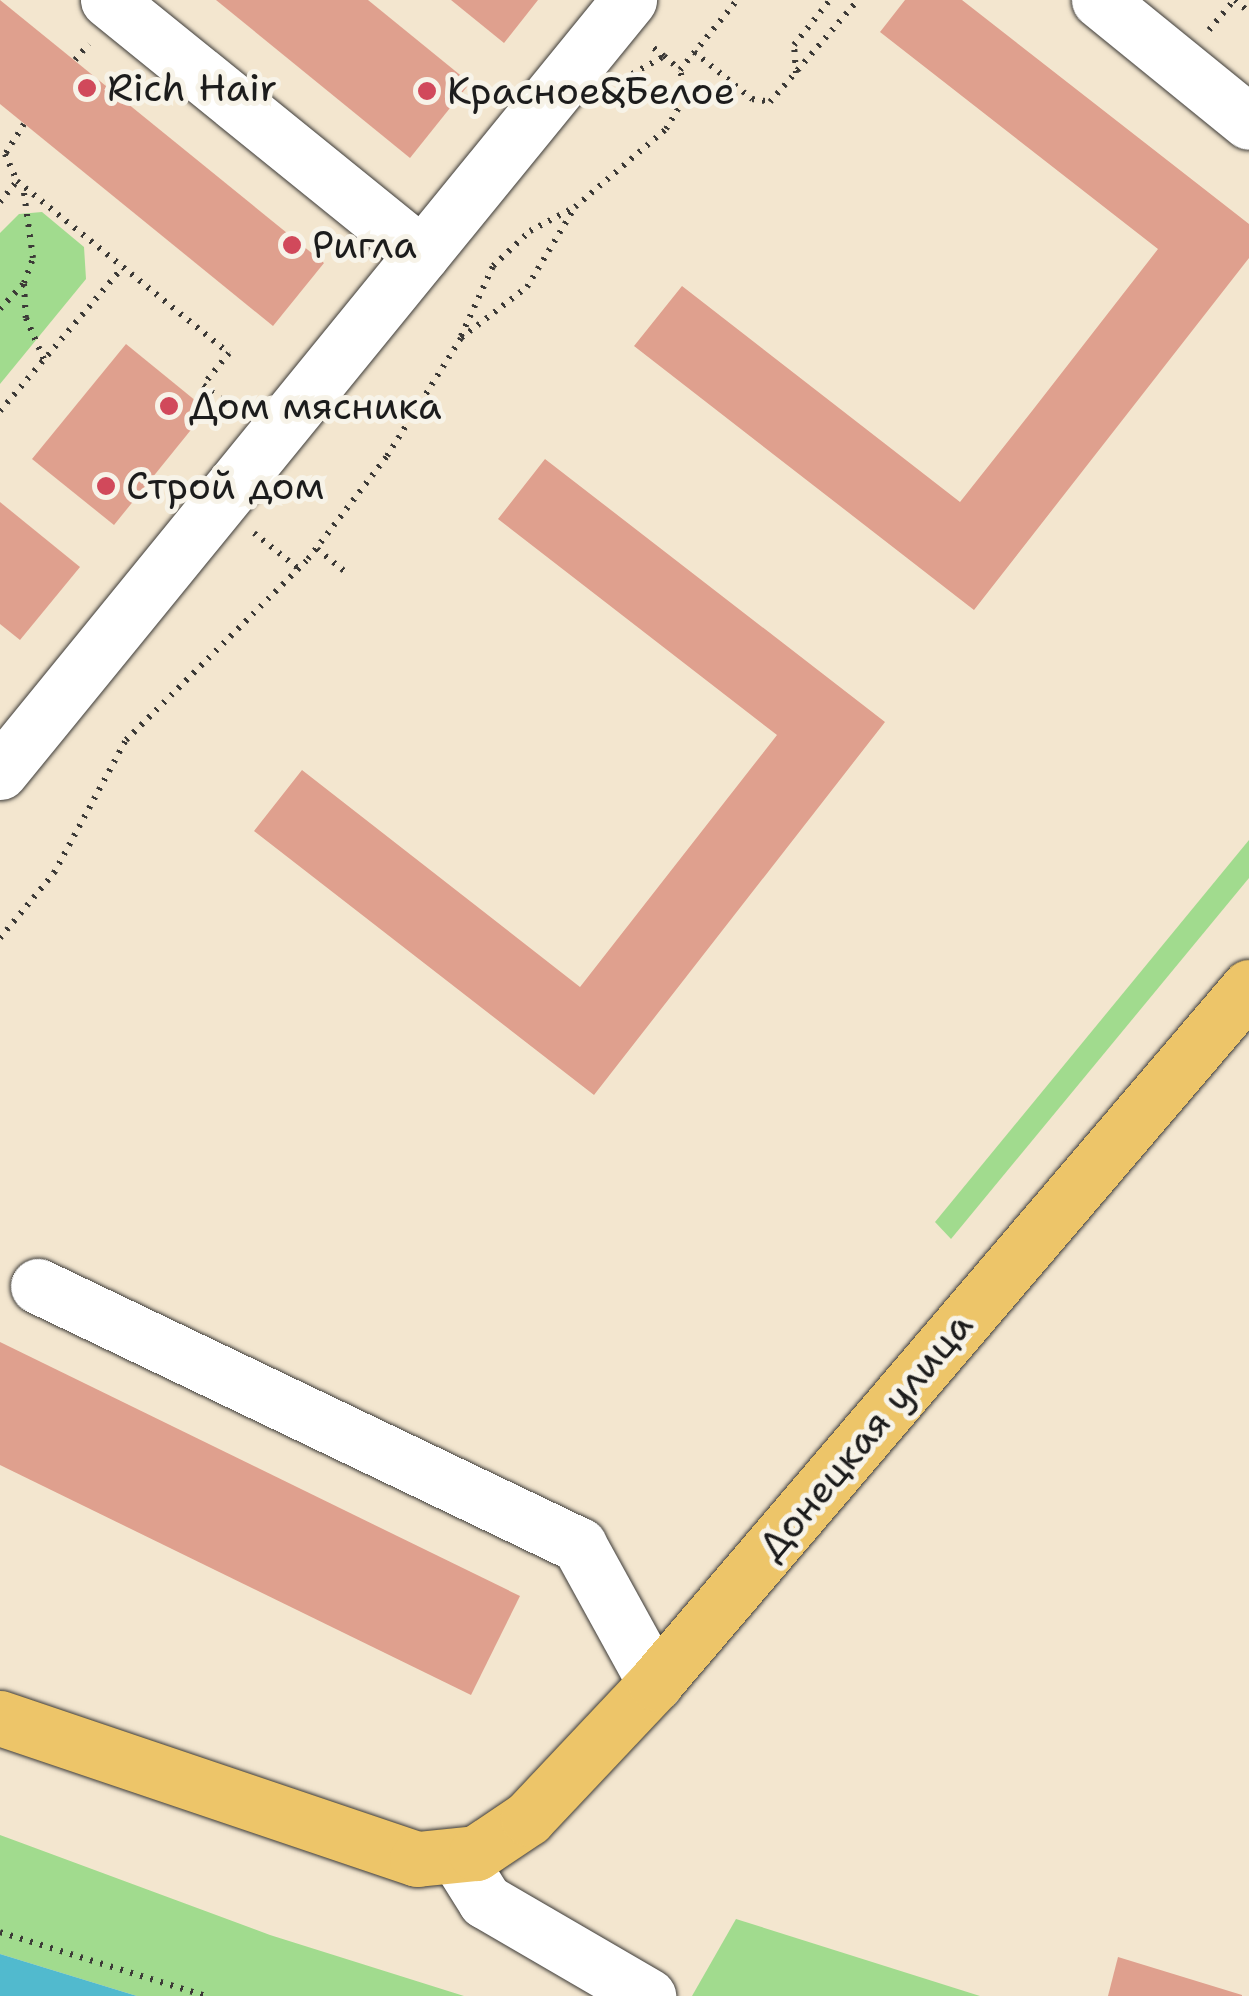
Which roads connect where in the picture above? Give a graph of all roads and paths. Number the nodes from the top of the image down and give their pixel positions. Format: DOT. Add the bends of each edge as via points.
graph roads {
  1 [pos="108,0"];
  2 [pos="629,0"];
  3 [pos="737,0"];
  4 [pos="830,0"];
  5 [pos="858,0"];
  6 [pos="1099,0"];
  7 [pos="1235,0"];
  8 [pos="1249,12"];
  9 [pos="694,52"];
  10 [pos="664,56"];
  11 [pos="680,70"];
  12 [pos="797,74"];
  13 [pos="1249,122"];
  14 [pos="24,124"];
  15 [pos="20,182"];
  16 [pos="0,202"];
  17 [pos="575,208"];
  18 [pos="422,254"];
  19 [pos="124,267"];
  20 [pos="24,283"];
  21 [pos="0,309"];
  22 [pos="461,338"];
  23 [pos="45,362"];
  24 [pos="203,384"];
  25 [pos="0,411"];
  26 [pos="218,504"];
  27 [pos="317,549"];
  28 [pos="300,569"];
  29 [pos="348,574"];
  30 [pos="18,712"];
  31 [pos="0,772"];
  32 [pos="0,938"];
  33 [pos="1249,986"];
  34 [pos="38,1286"];
  35 [pos="654,1684"];
  36 [pos="0,1718"];
  37 [pos="458,1858"];
  38 [pos="0,1932"];
  39 [pos="206,1996"];
  40 [pos="648,1996"];
  1 -- 18 [label="street"];
  2 -- 18 [label="street"];
  3 -- 9 [label="path"];
  4 -- 12 [label="path" via="794,45"];
  5 -- 12 [label="path"];
  6 -- 13 [label="street"];
  7 -- 8 [label="path"];
  9 -- 11 [label="path"];
  9 -- 12 [label="path" via="761,103 778,98"];
  10 -- 11 [label="path"];
  11 -- 17 [label="path" via="686,96 666,129"];
  14 -- 15 [label="path" via="6,154"];
  15 -- 16 [label="path"];
  15 -- 19 [label="path"];
  15 -- 20 [label="path" via="34,239"];
  17 -- 22 [label="path" via="527,287"];
  17 -- 22 [label="path" via="530,231 493,266"];
  18 -- 26 [label="street"];
  19 -- 23 [label="path"];
  19 -- 24 [label="path" via="229,352"];
  20 -- 21 [label="path"];
  20 -- 23 [label="path" via="26,318"];
  22 -- 27 [label="path" via="388,456"];
  23 -- 25 [label="path"];
  26 -- 28 [label="path"];
  26 -- 30 [label="street"];
  27 -- 28 [label="path"];
  27 -- 29 [label="path"];
  28 -- 32 [label="path" via="126,740 54,873"];
  30 -- 31 [label="street"];
  33 -- 35 [label="main road, Донецкая улица"];
  34 -- 35 [label="street" via="580,1546"];
  35 -- 37 [label="main road, Донецкая улица" via="528,1818"];
  36 -- 37 [label="main road" via="418,1859"];
  37 -- 40 [label="street" via="486,1901"];
  38 -- 39 [label="path"];
}
